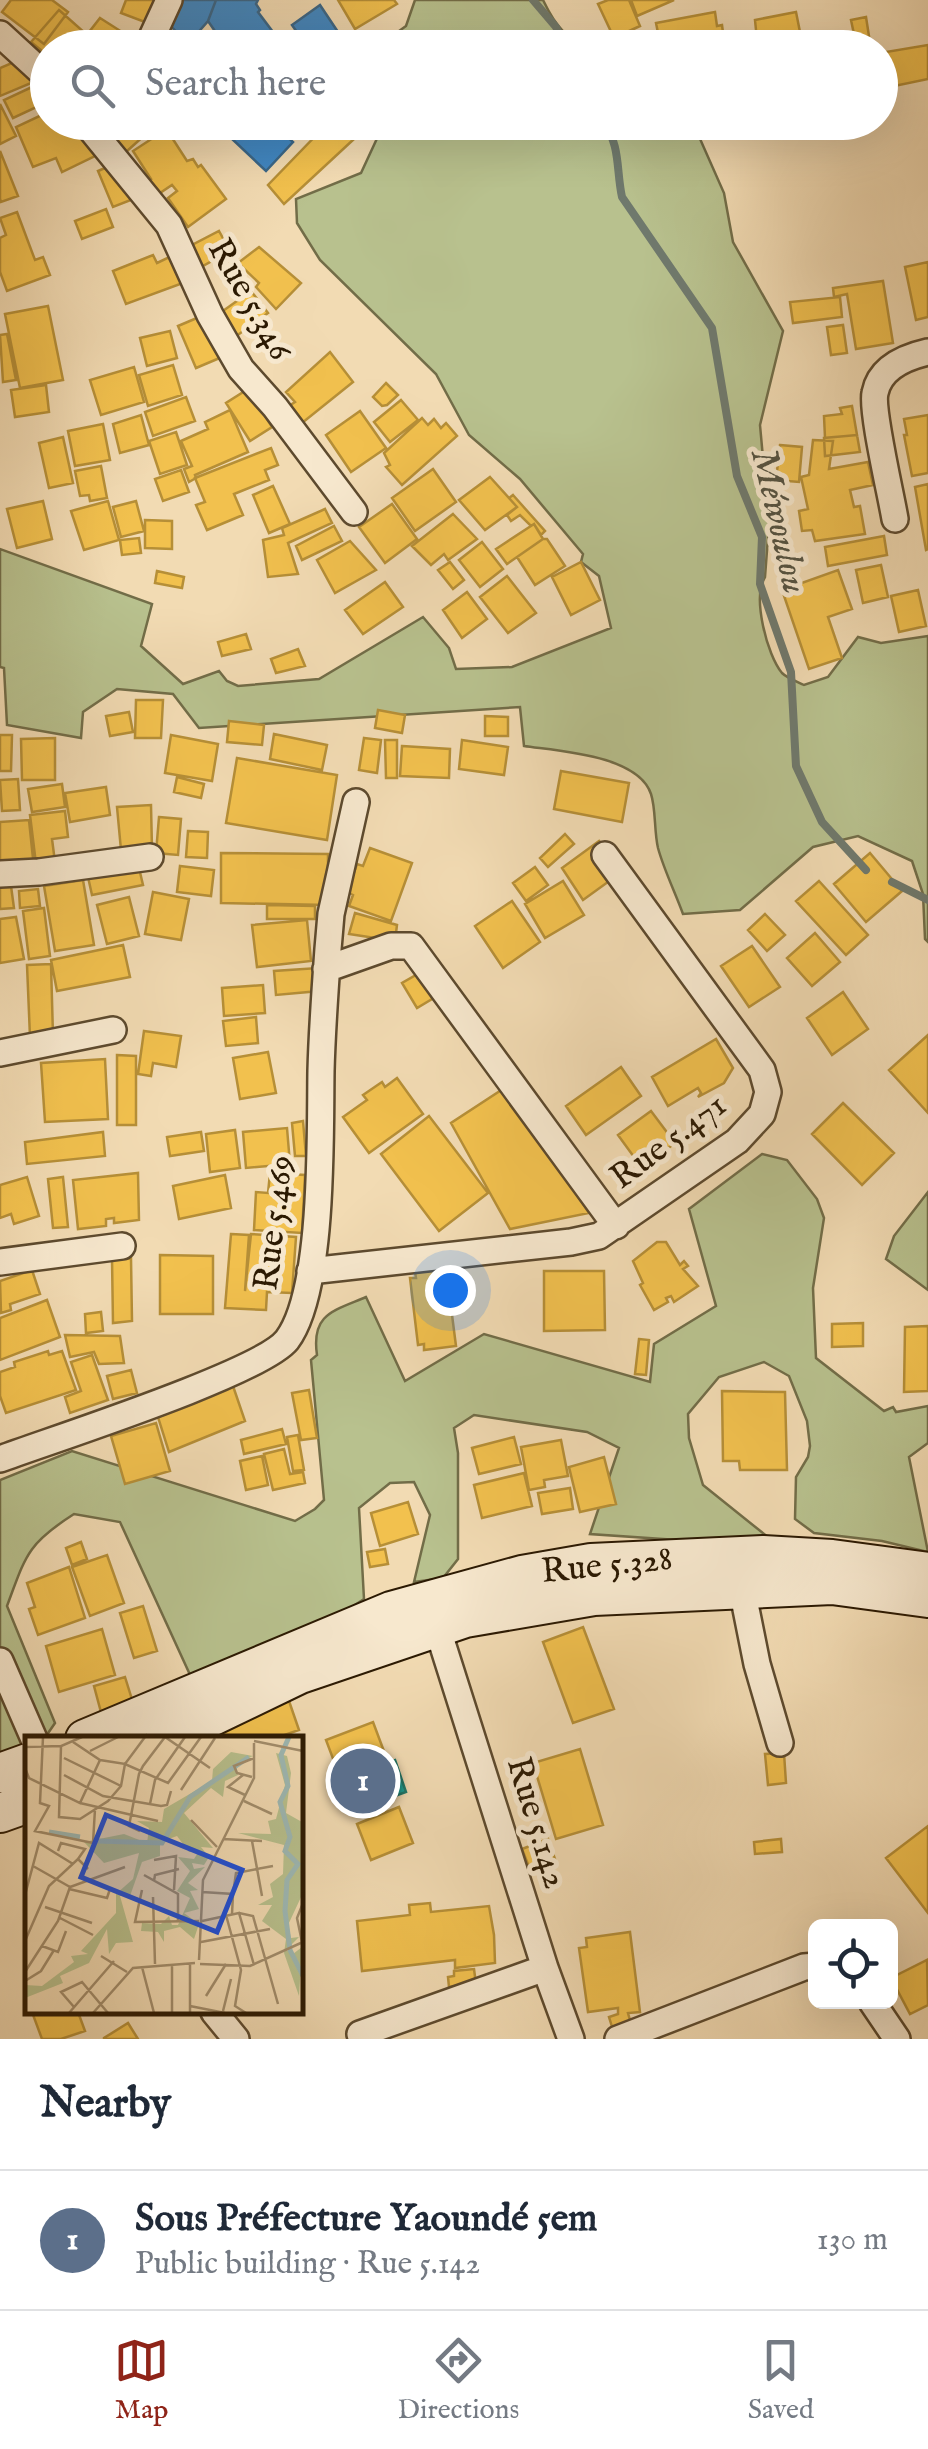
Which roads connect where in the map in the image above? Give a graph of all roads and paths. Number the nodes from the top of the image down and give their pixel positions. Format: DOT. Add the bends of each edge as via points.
graph roads {
  1 [pos="169,0"];
  2 [pos="155,30"];
  3 [pos="0,34"];
  4 [pos="30,62"];
  5 [pos="100,140"];
  6 [pos="928,352"];
  7 [pos="354,512"];
  8 [pos="896,519"];
  9 [pos="356,802"];
  10 [pos="605,854"];
  11 [pos="150,857"];
  12 [pos="0,874"];
  13 [pos="326,969"];
  14 [pos="113,1030"];
  15 [pos="0,1053"];
  16 [pos="616,1226"];
  17 [pos="122,1246"];
  18 [pos="0,1262"];
  19 [pos="310,1271"];
  20 [pos="0,1459"];
  21 [pos="928,1572"];
  22 [pos="742,1589"];
  23 [pos="928,1598"];
  24 [pos="437,1626"];
  25 [pos="0,1661"];
  26 [pos="299,1661"];
  27 [pos="33,1736"];
  28 [pos="94,1736"];
  29 [pos="171,1736"];
  30 [pos="780,1743"];
  31 [pos="25,1764"];
  32 [pos="0,1773"];
  33 [pos="25,1804"];
  34 [pos="0,1813"];
  35 [pos="808,1967"];
  36 [pos="544,1968"];
  37 [pos="877,2009"];
  38 [pos="216,2014"];
  39 [pos="659,2033"];
  40 [pos="360,2034"];
  41 [pos="236,2039"];
  42 [pos="572,2039"];
  43 [pos="618,2039"];
  44 [pos="897,2039"];
  1 -- 2 [label="street"];
  3 -- 4 [label="street"];
  5 -- 7 [label="street, Rue 5.346" via="168,226 241,369"];
  6 -- 8 [label="street" via="904,358 883,374 874,394"];
  9 -- 13 [label="street, Rue 5.469"];
  10 -- 16 [label="street, Rue 5.471" via="762,1070 768,1092 762,1114 737,1141"];
  11 -- 12 [label="street"];
  13 -- 16 [label="street" via="391,946 411,946"];
  13 -- 19 [label="street, Rue 5.469"];
  14 -- 15 [label="street"];
  16 -- 19 [label="street, Rue 5.471" via="571,1242"];
  17 -- 18 [label="street"];
  19 -- 20 [label="street, Rue 5.469" via="286,1342 261,1358"];
  21 -- 26 [label="main road, Rue 5.328" via="763,1555 591,1562 391,1611"];
  22 -- 23 [label="main road, Rue 5.328" via="832,1585"];
  22 -- 24 [label="main road, Rue 5.328" via="594,1596"];
  22 -- 30 [label="street"];
  24 -- 26 [label="main road, Rue 5.328"];
  24 -- 36 [label="street, Rue 5.142"];
  25 -- 27 [label="street"];
  26 -- 28 [label="main road"];
  26 -- 29 [label="main road"];
  31 -- 32 [label="main road"];
  33 -- 34 [label="main road"];
  35 -- 39 [label="street"];
  36 -- 40 [label="street"];
  36 -- 42 [label="street, Rue 5.142"];
  37 -- 44 [label="street"];
  38 -- 41 [label="street"];
  39 -- 43 [label="street"];
}
